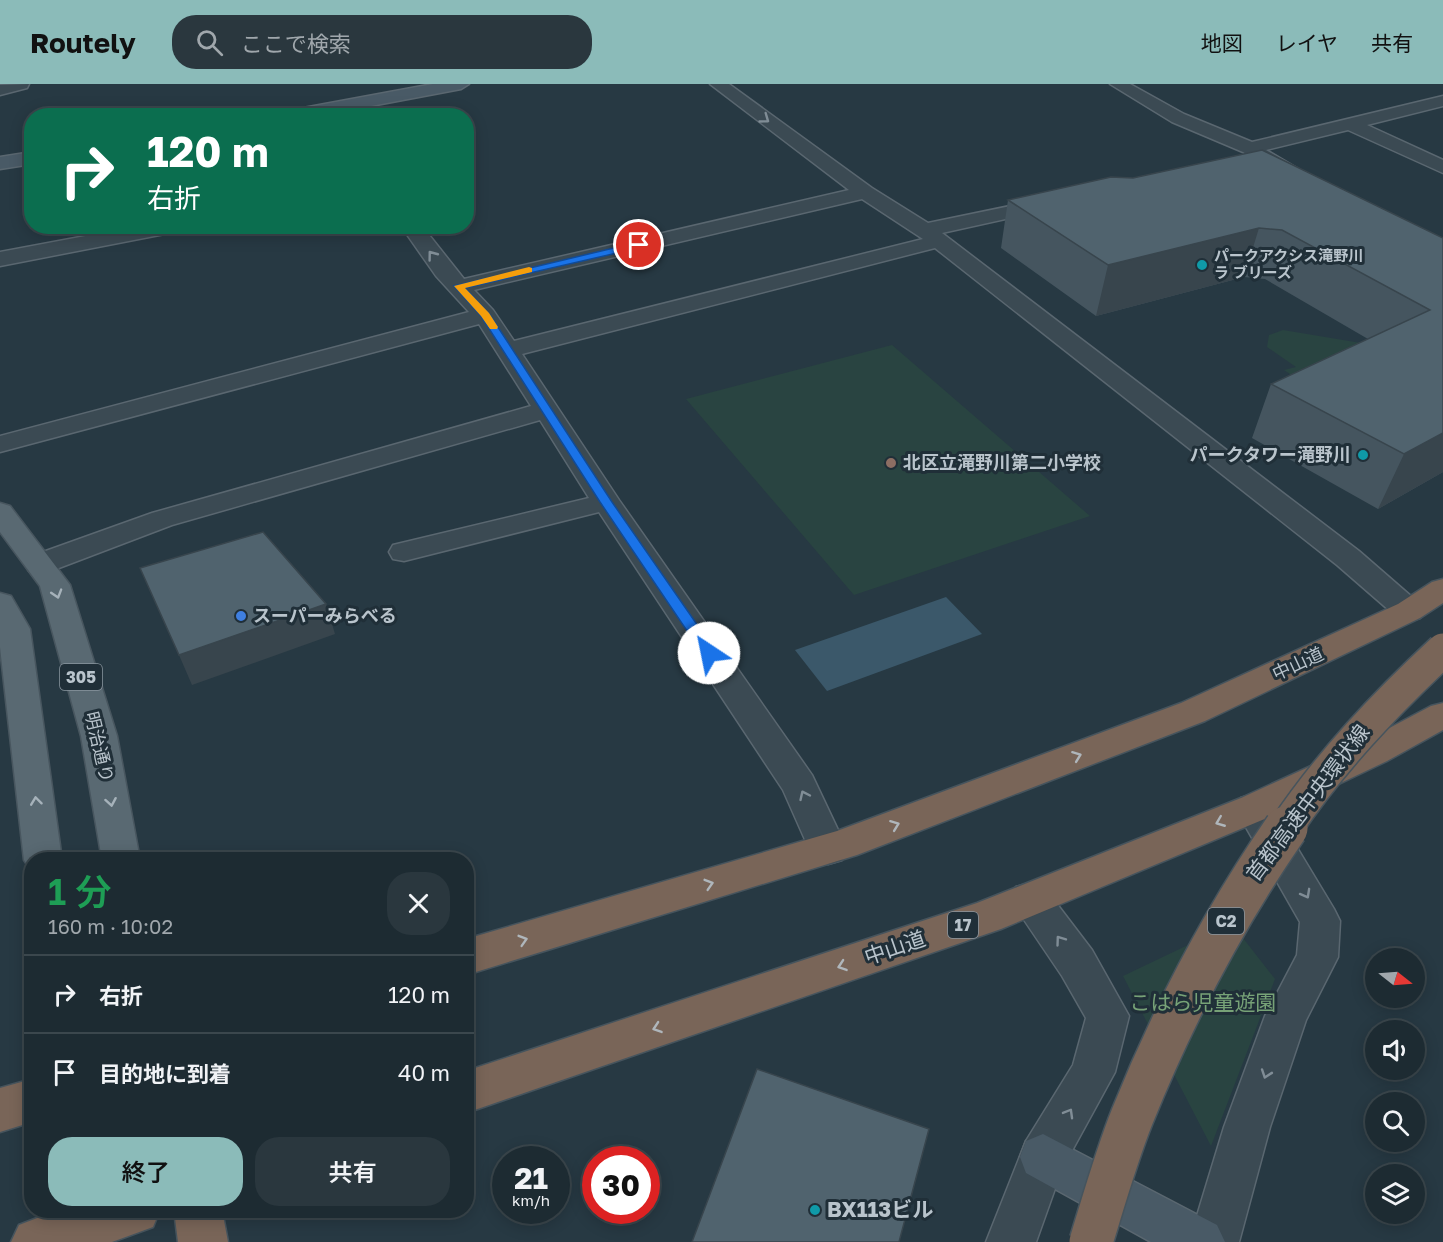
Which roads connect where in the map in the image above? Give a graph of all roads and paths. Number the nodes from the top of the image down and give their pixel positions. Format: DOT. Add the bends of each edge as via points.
graph roads {
  1 [pos="21,84"];
  2 [pos="461,84"];
  3 [pos="718,84"];
  4 [pos="1118,84"];
  5 [pos="0,90"];
  6 [pos="1443,101"];
  7 [pos="352,108"];
  8 [pos="1350,124"];
  9 [pos="1248,157"];
  10 [pos="24,159"];
  11 [pos="0,163"];
  12 [pos="1443,166"];
  13 [pos="1308,183"];
  14 [pos="865,192"];
  15 [pos="1074,200"];
  16 [pos="133,234"];
  17 [pos="417,234"];
  18 [pos="932,235"];
  19 [pos="0,259"];
  20 [pos="459,286"];
  21 [pos="485,315"];
  22 [pos="508,350"];
  23 [pos="547,410"];
  24 [pos="0,444"];
  25 [pos="606,502"];
  26 [pos="0,512"];
  27 [pos="404,552"];
  28 [pos="40,564"];
  29 [pos="1443,589"];
  30 [pos="0,603"];
  31 [pos="1409,611"];
  32 [pos="1443,650"];
  33 [pos="1443,668"];
  34 [pos="1443,715"];
  35 [pos="1254,808"];
  36 [pos="828,849"];
  37 [pos="42,852"];
  38 [pos="120,852"];
  39 [pos="1030,899"];
  40 [pos="474,955"];
  41 [pos="474,1089"];
  42 [pos="24,1102"];
  43 [pos="0,1110"];
  44 [pos="1043,1157"];
  45 [pos="112,1218"];
  46 [pos="199,1218"];
  47 [pos="89,1226"];
  48 [pos="36,1242"];
  49 [pos="203,1242"];
  50 [pos="1011,1242"];
  51 [pos="1091,1242"];
  52 [pos="1113,1242"];
  53 [pos="1200,1242"];
  54 [pos="1214,1242"];
  1 -- 5 [label="street"];
  2 -- 7 [label="street"];
  3 -- 14 [label="street, one-way"];
  4 -- 9 [label="street"];
  6 -- 8 [label="street"];
  8 -- 9 [label="street"];
  8 -- 12 [label="street"];
  9 -- 13 [label="street" via="1269,160"];
  10 -- 11 [label="street"];
  14 -- 18 [label="street"];
  14 -- 20 [label="street"];
  15 -- 18 [label="street"];
  16 -- 19 [label="street"];
  20 -- 17 [label="street, one-way"];
  18 -- 22 [label="street"];
  18 -- 31 [label="street" via="1348,558"];
  20 -- 21 [label="street"];
  21 -- 22 [label="street"];
  21 -- 24 [label="street"];
  22 -- 23 [label="street"];
  23 -- 25 [label="street"];
  23 -- 28 [label="street" via="162,519"];
  25 -- 27 [label="street"];
  36 -- 25 [label="street, one-way" via="799,785"];
  26 -- 28 [label="main road, 明治通り / 305"];
  28 -- 38 [label="main road, 明治通り / 305, one-way" via="55,585 99,736"];
  29 -- 31 [label="highway, 中山道"];
  37 -- 30 [label="main road, one-way" via="14,629"];
  36 -- 31 [label="highway, 中山道, one-way" via="1192,712"];
  32 -- 51 [label="highway, 首都高速中央環状線 / C2, bridge" via="1383,705 1329,769 1233,905 1171,1027 1132,1119"];
  33 -- 52 [label="highway, 首都高速中央環状線 / C2" via="1344,775 1251,911 1186,1036 1149,1128"];
  34 -- 35 [label="highway, 中山道 / 17"];
  35 -- 39 [label="highway, 中山道 / 17, one-way"];
  35 -- 54 [label="street, one-way" via="1320,921 1317,957 1286,1016 1247,1127"];
  40 -- 36 [label="highway, 中山道, one-way"];
  39 -- 41 [label="highway, 中山道 / 17, one-way" via="987,917"];
  44 -- 39 [label="street, one-way" via="1093,1072 1108,1016 1077,963"];
  42 -- 43 [label="highway"];
  44 -- 50 [label="street"];
  44 -- 53 [label="street"];
  45 -- 47 [label="highway"];
  46 -- 49 [label="highway"];
  47 -- 48 [label="highway"];
}
